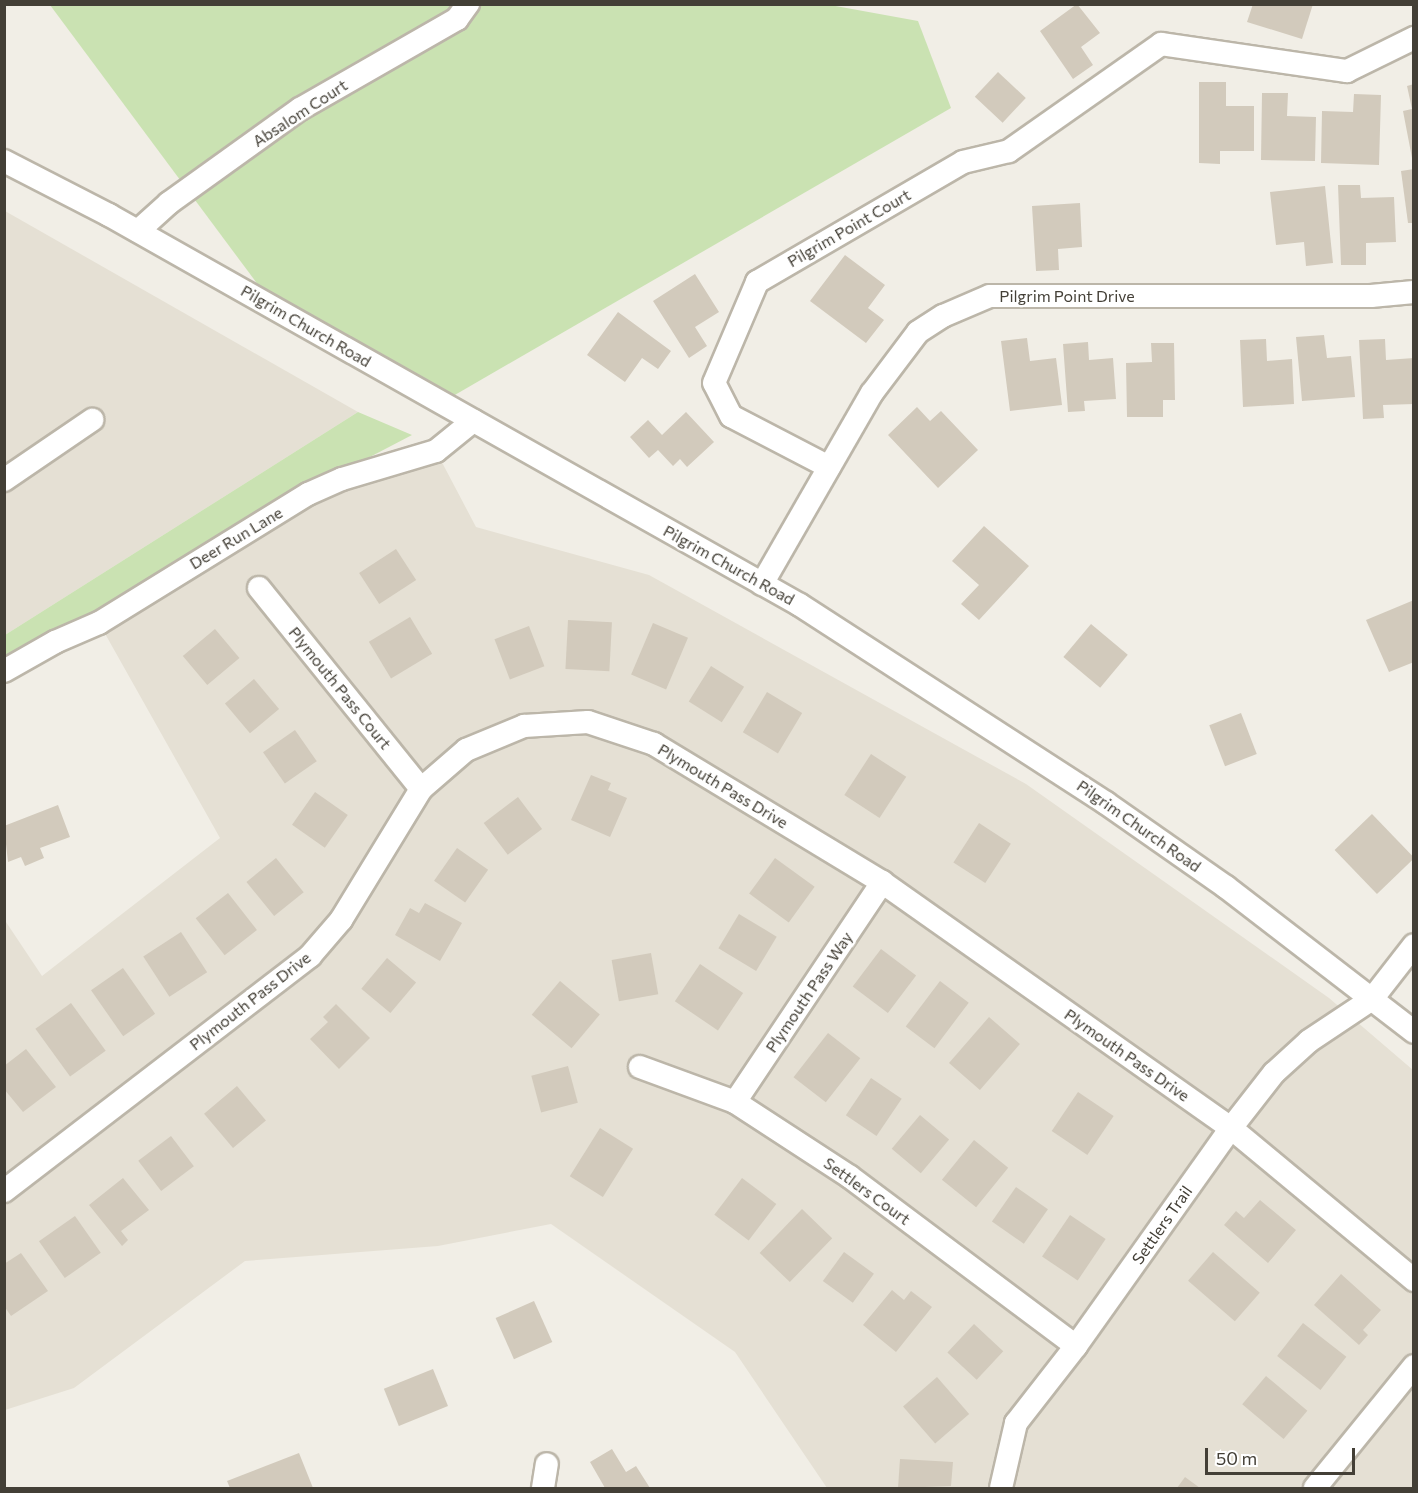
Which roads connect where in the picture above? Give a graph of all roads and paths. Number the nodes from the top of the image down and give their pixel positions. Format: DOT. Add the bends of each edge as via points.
graph roads {
  1 [pos="468,4"];
  2 [pos="1413,38"];
  3 [pos="4,160"];
  4 [pos="138,231"];
  5 [pos="1413,291"];
  6 [pos="92,420"];
  7 [pos="472,421"];
  8 [pos="829,467"];
  9 [pos="4,480"];
  10 [pos="762,584"];
  11 [pos="259,588"];
  12 [pos="4,671"];
  13 [pos="421,789"];
  14 [pos="882,882"];
  15 [pos="1413,945"];
  16 [pos="1372,999"];
  17 [pos="1413,1032"];
  18 [pos="640,1067"];
  19 [pos="735,1102"];
  20 [pos="1231,1128"];
  21 [pos="4,1191"];
  22 [pos="1413,1281"];
  23 [pos="1076,1346"];
  24 [pos="1413,1366"];
  25 [pos="547,1464"];
  26 [pos="543,1488"];
  27 [pos="1001,1488"];
  28 [pos="1315,1488"];
  1 -- 4 [label="street, Absalom Court" via="457,19 300,110 169,203"];
  2 -- 8 [label="street, Pilgrim Point Court" via="1347,71 1161,44 1010,151 963,162 757,282 714,383 731,416"];
  3 -- 4 [label="street, Pilgrim Church Road"];
  4 -- 7 [label="street, Pilgrim Church Road"];
  5 -- 8 [label="street, Pilgrim Point Drive" via="1371,296 990,296 943,316 918,332 872,393"];
  6 -- 9 [label="street"];
  7 -- 10 [label="street, Pilgrim Church Road"];
  7 -- 12 [label="street, Deer Run Lane" via="436,452 342,479 309,494 99,623 54,642"];
  8 -- 10 [label="street, Pilgrim Point Drive"];
  10 -- 16 [label="street, Pilgrim Church Road" via="1034,753 1226,887"];
  11 -- 13 [label="street, Plymouth Pass Court"];
  13 -- 14 [label="street, Plymouth Pass Drive" via="466,750 524,726 588,722 654,744"];
  13 -- 21 [label="street, Plymouth Pass Drive" via="341,920 310,956"];
  14 -- 19 [label="street, Plymouth Pass Way"];
  14 -- 20 [label="street, Plymouth Pass Drive"];
  15 -- 16 [label="street, Settlers Trail"];
  16 -- 17 [label="street, Pilgrim Church Road"];
  16 -- 20 [label="street, Settlers Trail" via="1309,1041 1274,1073"];
  18 -- 19 [label="street, Settlers Court"];
  19 -- 23 [label="street, Settlers Court" via="850,1177"];
  20 -- 22 [label="street, Plymouth Pass Drive"];
  20 -- 23 [label="street, Settlers Trail"];
  23 -- 27 [label="street, Settlers Trail" via="1016,1423"];
  24 -- 28 [label="street"];
  25 -- 26 [label="street"];
}
